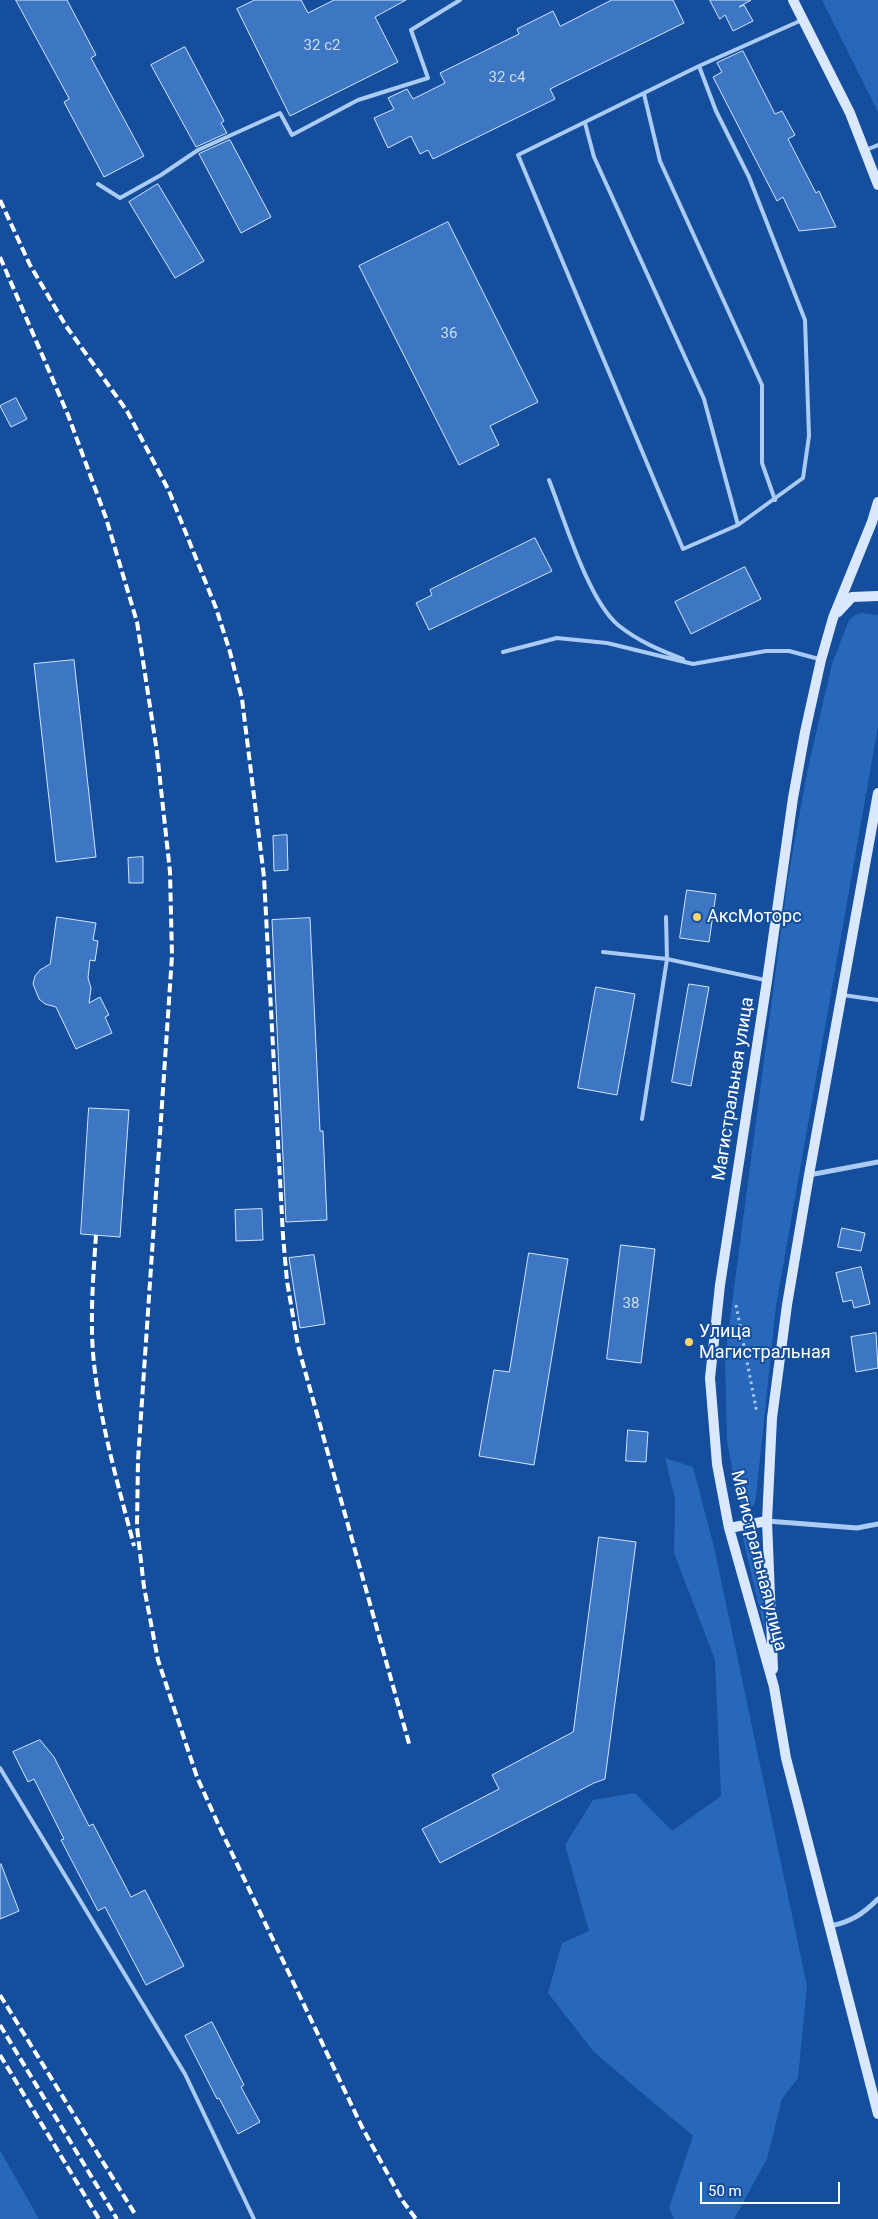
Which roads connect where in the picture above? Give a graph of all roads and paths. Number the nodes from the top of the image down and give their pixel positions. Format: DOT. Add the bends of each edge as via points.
graph roads {
  1 [pos="460,0"];
  2 [pos="794,0"];
  3 [pos="804,19"];
  4 [pos="699,66"];
  5 [pos="644,94"];
  6 [pos="585,123"];
  7 [pos="878,145"];
  8 [pos="866,150"];
  9 [pos="98,184"];
  10 [pos="878,185"];
  11 [pos="549,480"];
  12 [pos="775,500"];
  13 [pos="878,502"];
  14 [pos="738,525"];
  15 [pos="878,596"];
  16 [pos="833,618"];
  17 [pos="503,652"];
  18 [pos="821,660"];
  19 [pos="693,664"];
  20 [pos="878,793"];
  21 [pos="666,917"];
  22 [pos="603,952"];
  23 [pos="668,959"];
  24 [pos="768,981"];
  25 [pos="843,995"];
  26 [pos="878,1000"];
  27 [pos="642,1119"];
  28 [pos="878,1162"];
  29 [pos="809,1175"];
  30 [pos="736,1305"];
  31 [pos="758,1418"];
  32 [pos="767,1521"];
  33 [pos="878,1524"];
  34 [pos="729,1528"];
  35 [pos="774,1687"];
  36 [pos="0,1768"];
  37 [pos="878,1899"];
  38 [pos="830,1926"];
  39 [pos="878,2114"];
  40 [pos="254,2219"];
  1 -- 9 [label="lane" via="411,30 428,78 358,100 292,135 280,113 198,150 120,198"];
  2 -- 3 [label="main road"];
  3 -- 4 [label="lane"];
  3 -- 8 [label="main road"];
  4 -- 5 [label="lane"];
  4 -- 12 [label="lane" via="716,111 749,177 805,320 809,436 803,478"];
  5 -- 6 [label="lane"];
  5 -- 12 [label="lane" via="660,161 762,384 762,463"];
  6 -- 14 [label="lane" via="594,157 704,400"];
  6 -- 14 [label="lane" via="518,155 683,549"];
  7 -- 8 [label="lane"];
  8 -- 10 [label="main road"];
  11 -- 19 [label="lane" via="593,593 616,624 642,642"];
  12 -- 14 [label="lane"];
  13 -- 16 [label="main road, Магистральная улица"];
  15 -- 16 [label="main road" via="852,597"];
  16 -- 18 [label="main road, Магистральная улица"];
  17 -- 19 [label="lane" via="557,638 607,643"];
  18 -- 19 [label="lane" via="790,651 766,651"];
  18 -- 24 [label="main road, Магистральная улица" via="793,798"];
  20 -- 25 [label="main road, Магистральная улица"];
  21 -- 23 [label="lane"];
  22 -- 23 [label="lane"];
  23 -- 24 [label="lane"];
  23 -- 27 [label="lane"];
  24 -- 34 [label="main road, Магистральная улица" via="719,1294 711,1369 712,1422"];
  25 -- 26 [label="lane"];
  25 -- 29 [label="main road, Магистральная улица"];
  28 -- 29 [label="street"];
  29 -- 32 [label="main road, Магистральная улица" via="772,1418"];
  30 -- 31 [label="path"];
  32 -- 33 [label="street" via="857,1528"];
  32 -- 34 [label="main road"];
  32 -- 35 [label="main road, Магистральная улица"];
  34 -- 35 [label="main road, Магистральная улица"];
  35 -- 38 [label="main road, Магистральная улица" via="786,1758"];
  36 -- 40 [label="lane" via="185,2074"];
  37 -- 38 [label="street" via="863,1914 847,1923"];
  38 -- 39 [label="main road, Магистральная улица"];
}
